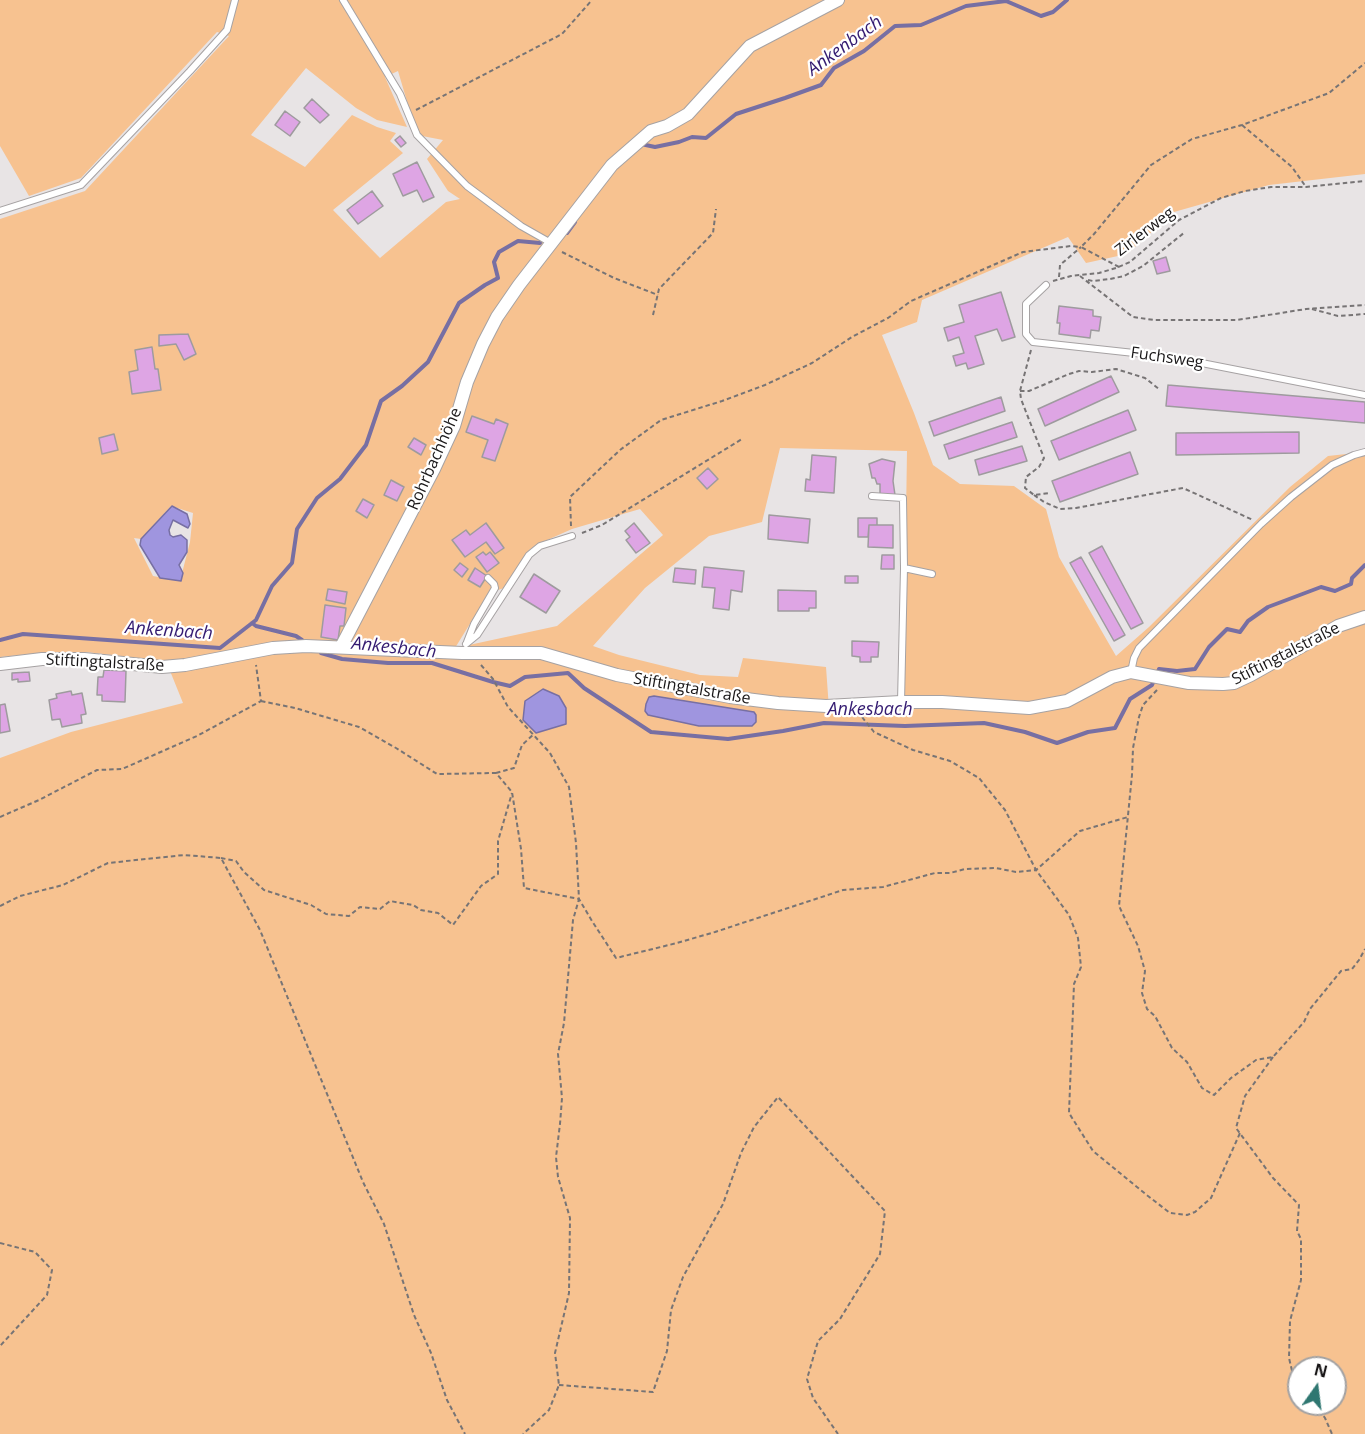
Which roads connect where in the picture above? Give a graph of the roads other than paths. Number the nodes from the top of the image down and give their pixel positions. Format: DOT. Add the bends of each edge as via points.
graph roads {
  1 [pos="235,0"];
  2 [pos="343,0"];
  3 [pos="838,0"];
  4 [pos="0,211"];
  5 [pos="550,245"];
  6 [pos="1046,285"];
  7 [pos="1365,394"];
  8 [pos="1365,452"];
  9 [pos="872,496"];
  10 [pos="572,536"];
  11 [pos="904,568"];
  12 [pos="932,574"];
  13 [pos="488,578"];
  14 [pos="1365,617"];
  15 [pos="341,647"];
  16 [pos="464,648"];
  17 [pos="0,664"];
  18 [pos="1131,672"];
  19 [pos="901,702"];
  1 -- 4 [label="lane" via="227,30 81,185"];
  2 -- 5 [label="lane" via="400,94 417,135 467,186"];
  3 -- 5 [label="street, Rohrbachhöhe" via="750,46 687,114 651,131 612,165"];
  5 -- 15 [label="street, Rohrbachhöhe" via="497,317 434,469"];
  6 -- 7 [label="lane, Fuchsweg" via="1026,304 1026,334 1033,342 1171,357"];
  8 -- 18 [label="lane" via="1332,465 1260,524 1139,648"];
  9 -- 11 [label="lane" via="903,498"];
  10 -- 16 [label="lane" via="540,546 529,555"];
  11 -- 12 [label="lane"];
  11 -- 19 [label="lane"];
  13 -- 16 [label="lane" via="495,588"];
  14 -- 18 [label="street, Stiftingtalstraße" via="1338,626 1234,683 1189,683"];
  15 -- 16 [label="street, Stiftingtalstraße"];
  15 -- 17 [label="street, Stiftingtalstraße" via="284,648 162,667 84,659"];
  16 -- 19 [label="street, Stiftingtalstraße" via="541,653 617,675 778,703 826,706"];
  18 -- 19 [label="street, Stiftingtalstraße" via="1112,677 1067,701 1029,708"];
}
